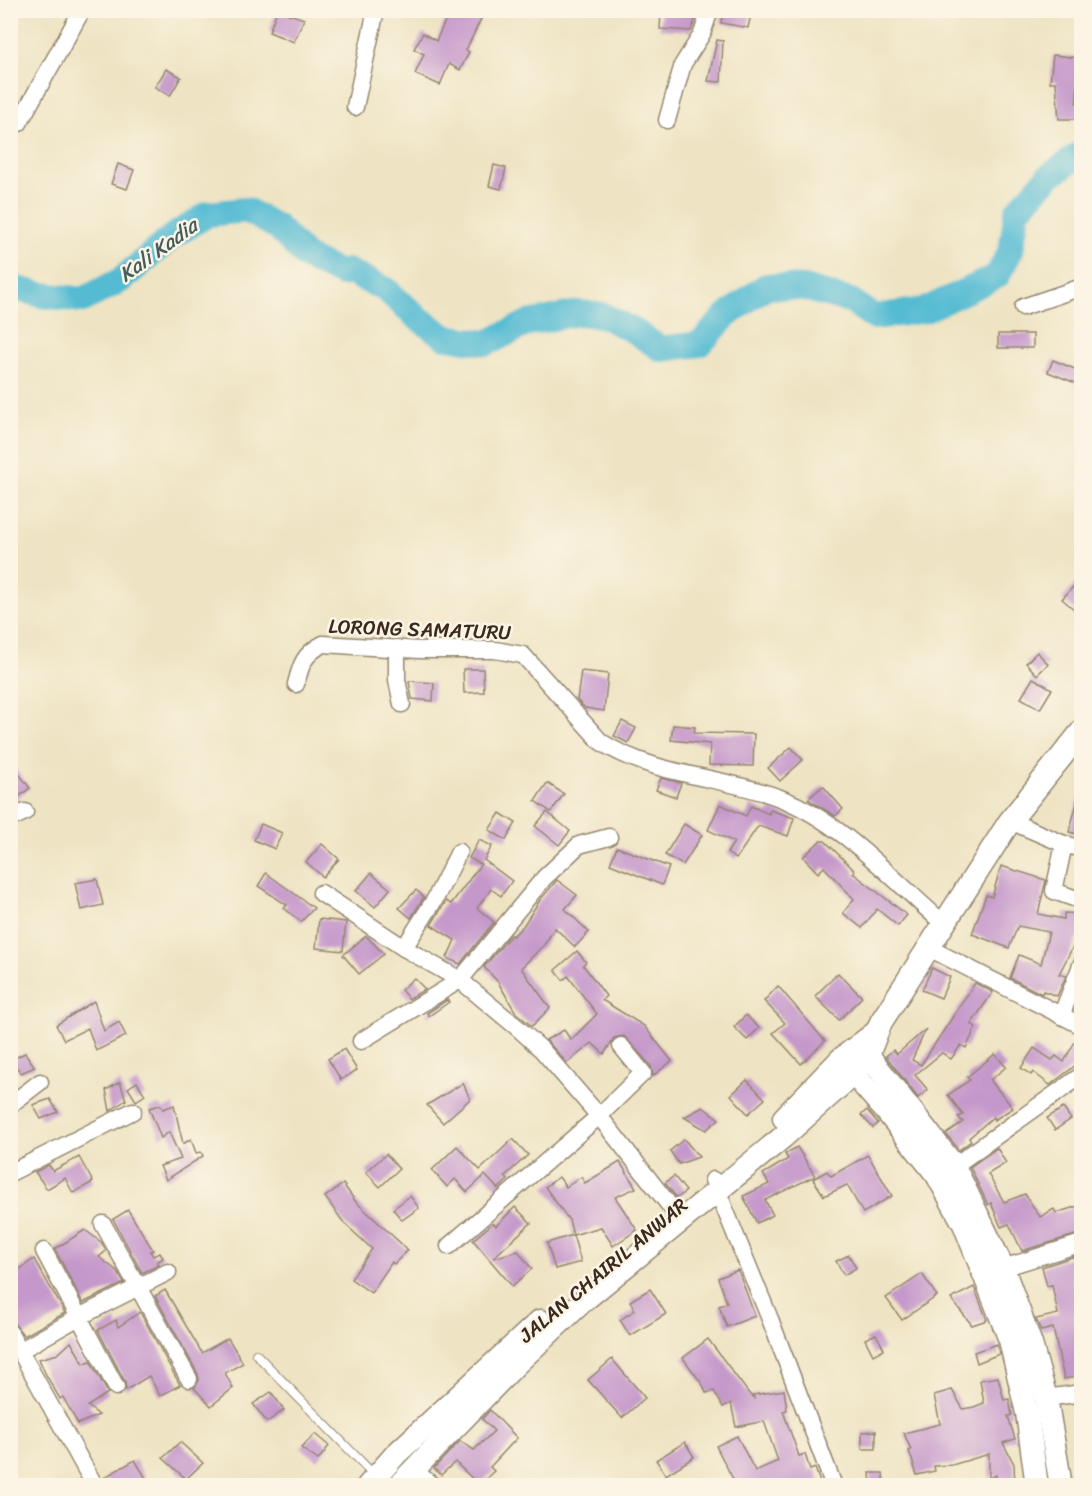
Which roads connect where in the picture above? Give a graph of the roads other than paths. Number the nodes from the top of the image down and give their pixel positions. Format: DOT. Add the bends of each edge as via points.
graph roads {
  1 [pos="82,10"];
  2 [pos="376,10"];
  3 [pos="711,10"];
  4 [pos="355,107"];
  5 [pos="667,120"];
  6 [pos="19,123"];
  7 [pos="1082,287"];
  8 [pos="1023,307"];
  9 [pos="397,648"];
  10 [pos="296,684"];
  11 [pos="402,704"];
  12 [pos="1082,731"];
  13 [pos="1010,821"];
  14 [pos="609,837"];
  15 [pos="1064,843"];
  16 [pos="1082,849"];
  17 [pos="459,852"];
  18 [pos="321,892"];
  19 [pos="1082,901"];
  20 [pos="943,923"];
  21 [pos="404,948"];
  22 [pos="929,948"];
  23 [pos="1082,963"];
  24 [pos="460,980"];
  25 [pos="1061,1016"];
  26 [pos="1082,1026"];
  27 [pos="361,1041"];
  28 [pos="621,1046"];
  29 [pos="859,1053"];
  30 [pos="1082,1075"];
  31 [pos="40,1082"];
  32 [pos="10,1105"];
  33 [pos="133,1111"];
  34 [pos="599,1116"];
  35 [pos="954,1166"];
  36 [pos="10,1173"];
  37 [pos="715,1185"];
  38 [pos="674,1211"];
  39 [pos="103,1224"];
  40 [pos="1082,1243"];
  41 [pos="449,1246"];
  42 [pos="44,1251"];
  43 [pos="1003,1268"];
  44 [pos="168,1272"];
  45 [pos="137,1286"];
  46 [pos="79,1317"];
  47 [pos="10,1333"];
  48 [pos="21,1350"];
  49 [pos="256,1354"];
  50 [pos="189,1379"];
  51 [pos="116,1387"];
  52 [pos="1082,1392"];
  53 [pos="1046,1398"];
  54 [pos="406,1477"];
  55 [pos="372,1481"];
  56 [pos="95,1485"];
  57 [pos="433,1485"];
  58 [pos="834,1485"];
  59 [pos="1037,1485"];
  60 [pos="1061,1485"];
  1 -- 6 [label="street"];
  2 -- 4 [label="street"];
  3 -- 5 [label="street" via="702,34 683,64"];
  7 -- 8 [label="street"];
  9 -- 10 [label="street, LORONG SAMATURU" via="323,644 302,660"];
  9 -- 11 [label="street"];
  9 -- 20 [label="street, LORONG SAMATURU" via="495,650 524,655 607,746 638,760 777,797 805,809 880,866"];
  12 -- 13 [label="main road, JALAN CHAIRIL ANWAR"];
  13 -- 15 [label="street"];
  13 -- 20 [label="main road, JALAN CHAIRIL ANWAR"];
  14 -- 24 [label="street" via="579,845 544,878"];
  15 -- 16 [label="street"];
  15 -- 19 [label="street" via="1054,891"];
  17 -- 21 [label="street"];
  18 -- 21 [label="street"];
  20 -- 22 [label="main road, JALAN CHAIRIL ANWAR"];
  21 -- 24 [label="street"];
  22 -- 25 [label="street"];
  22 -- 29 [label="main road, JALAN CHAIRIL ANWAR"];
  23 -- 25 [label="street"];
  24 -- 27 [label="street"];
  24 -- 34 [label="street" via="542,1050"];
  25 -- 26 [label="street"];
  28 -- 34 [label="street" via="643,1073"];
  29 -- 35 [label="main road"];
  29 -- 37 [label="main road, JALAN CHAIRIL ANWAR" via="783,1137"];
  29 -- 59 [label="main road" via="887,1112 937,1175 964,1224 1010,1340 1027,1413"];
  30 -- 35 [label="street"];
  31 -- 32 [label="street"];
  33 -- 36 [label="street"];
  34 -- 38 [label="street"];
  34 -- 41 [label="street"];
  35 -- 43 [label="main road"];
  37 -- 38 [label="main road, JALAN CHAIRIL ANWAR"];
  37 -- 54 [label="main road, JALAN CHAIRIL ANWAR" via="583,1300"];
  37 -- 58 [label="street"];
  38 -- 55 [label="main road, JALAN CHAIRIL ANWAR" via="571,1293 396,1454"];
  39 -- 45 [label="street"];
  40 -- 43 [label="street"];
  42 -- 46 [label="street"];
  43 -- 53 [label="main road"];
  44 -- 45 [label="street"];
  45 -- 46 [label="street"];
  45 -- 50 [label="street"];
  46 -- 48 [label="street"];
  46 -- 51 [label="street"];
  47 -- 48 [label="street"];
  48 -- 56 [label="street"];
  49 -- 55 [label="lane"];
  52 -- 53 [label="street"];
  53 -- 60 [label="main road"];
  54 -- 57 [label="street"];
}
